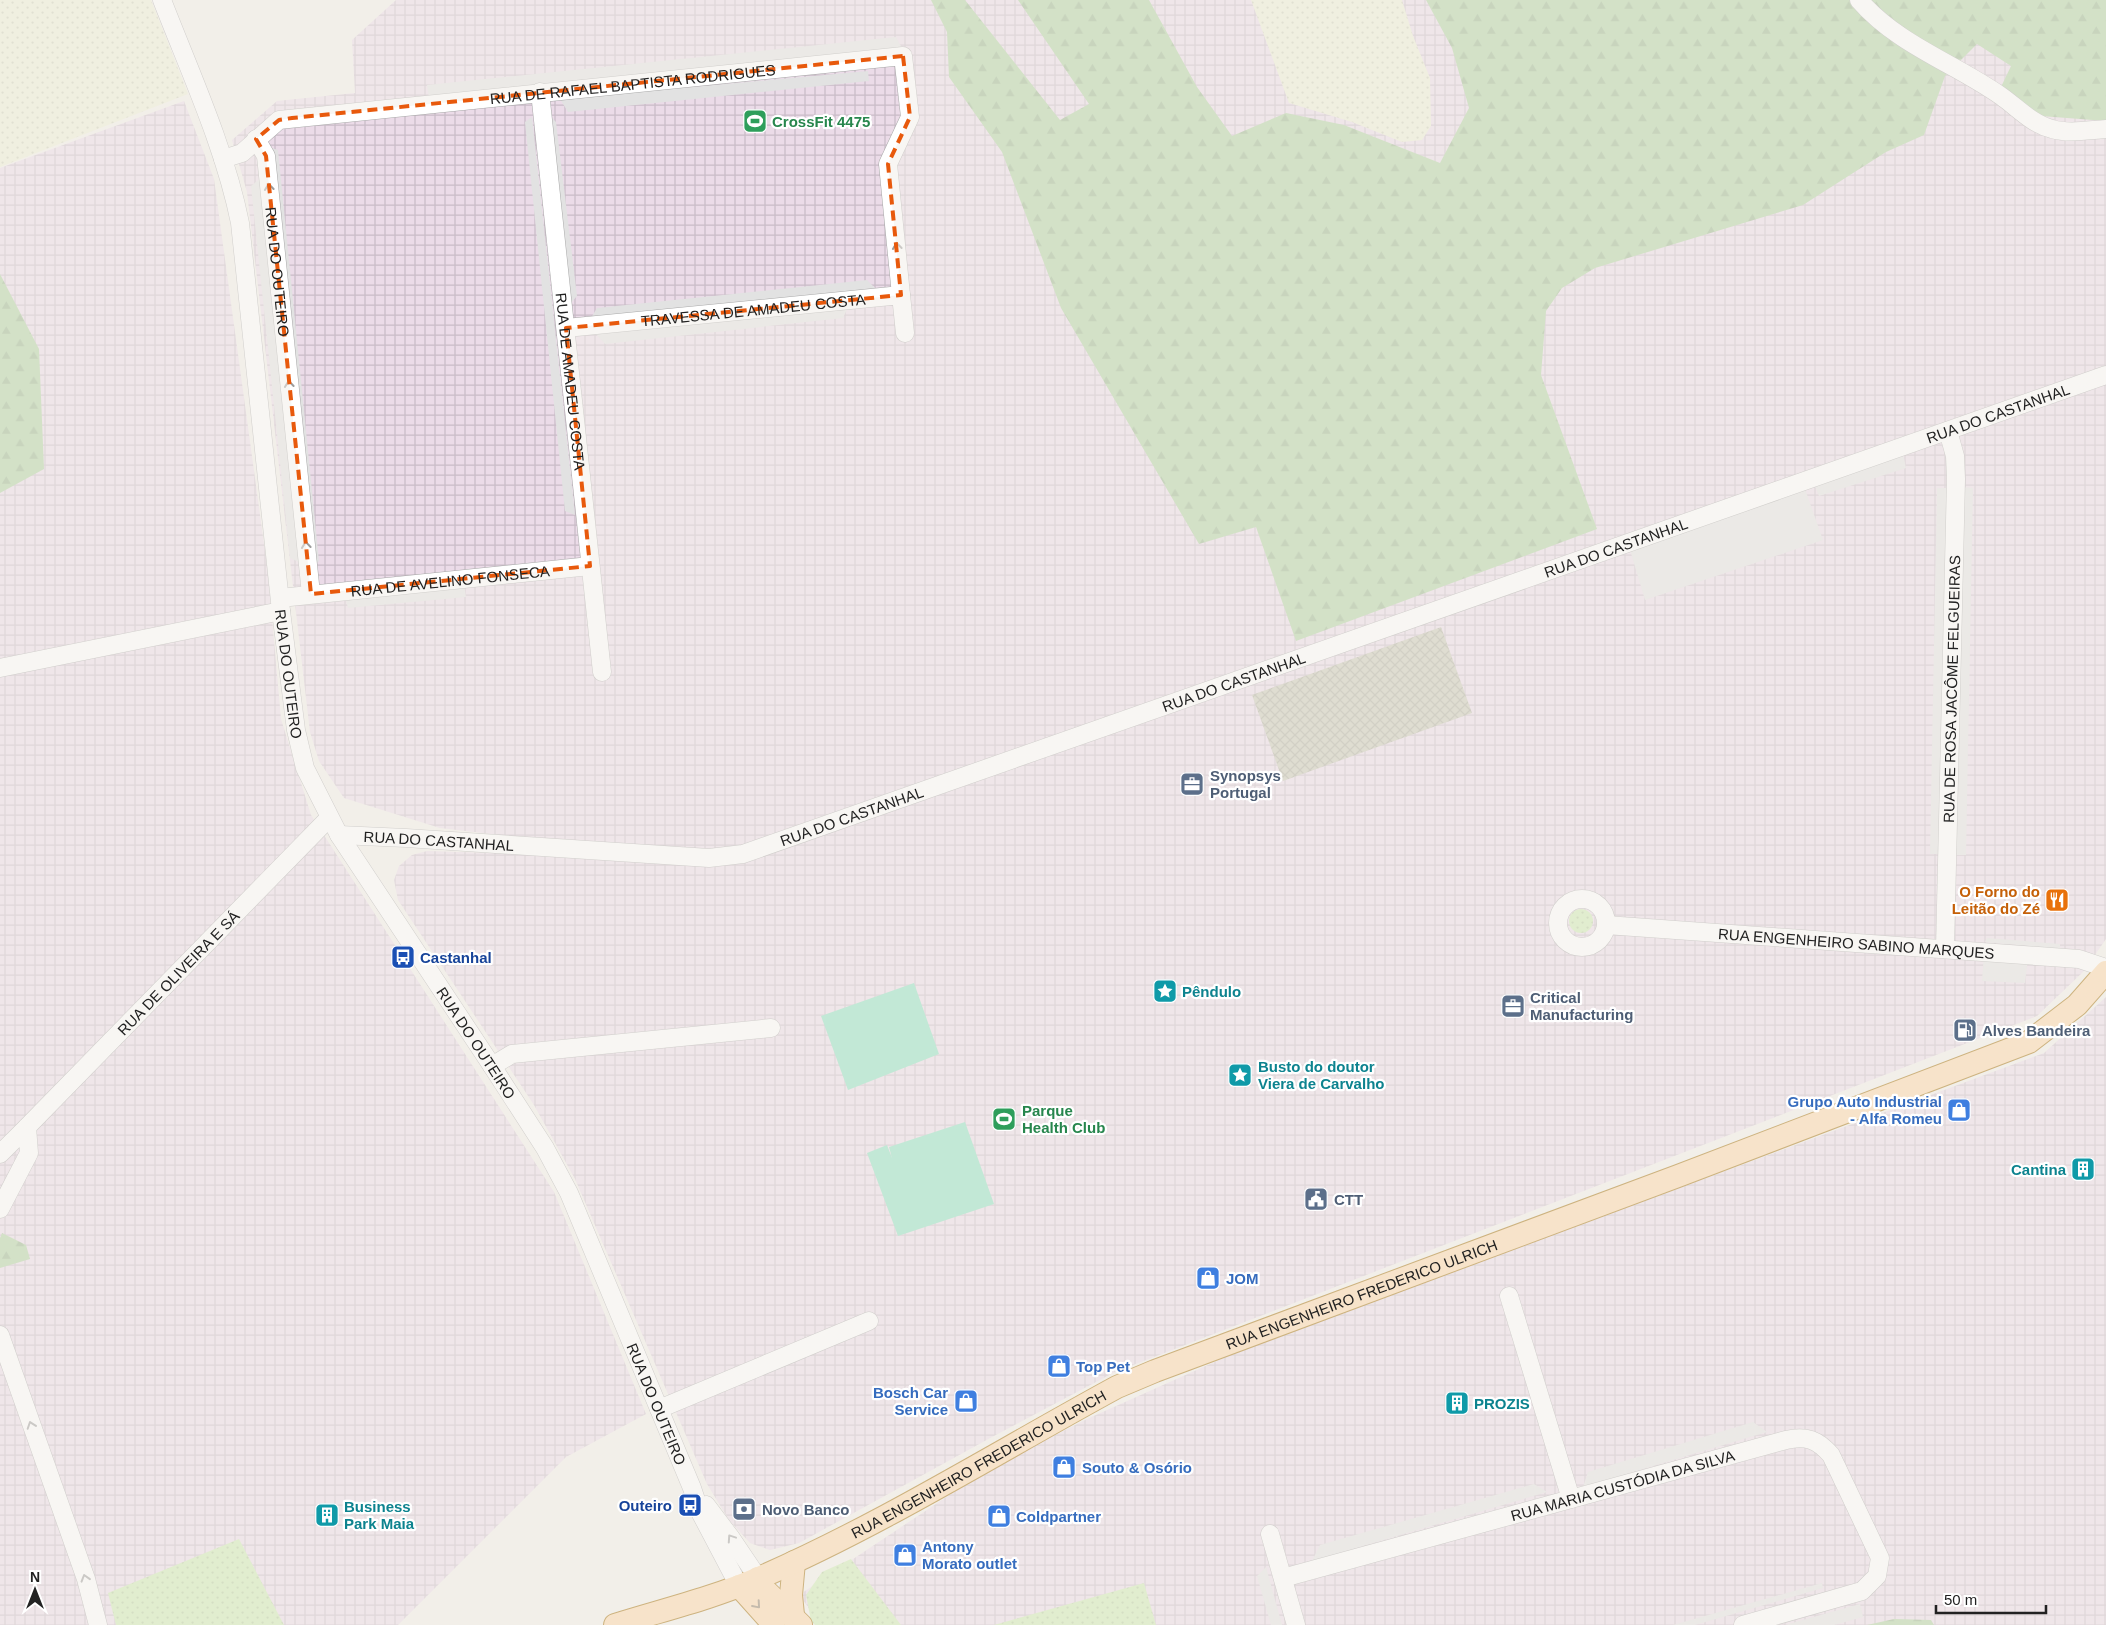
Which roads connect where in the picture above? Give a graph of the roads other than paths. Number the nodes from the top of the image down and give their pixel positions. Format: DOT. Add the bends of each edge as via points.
graph roads {
  1 [pos="162,0"];
  2 [pos="1859,0"];
  3 [pos="540,92"];
  4 [pos="2106,129"];
  5 [pos="256,139"];
  6 [pos="223,159"];
  7 [pos="901,295"];
  8 [pos="566,328"];
  9 [pos="905,333"];
  10 [pos="2106,375"];
  11 [pos="1948,431"];
  12 [pos="590,566"];
  13 [pos="311,594"];
  14 [pos="280,604"];
  15 [pos="0,668"];
  16 [pos="602,672"];
  17 [pos="329,818"];
  18 [pos="339,835"];
  19 [pos="1606,924"];
  20 [pos="1945,948"];
  21 [pos="2106,968"];
  22 [pos="2106,972"];
  23 [pos="771,1028"];
  24 [pos="492,1066"];
  25 [pos="27,1127"];
  26 [pos="0,1154"];
  27 [pos="0,1209"];
  28 [pos="1509,1296"];
  29 [pos="869,1321"];
  30 [pos="0,1335"];
  31 [pos="659,1409"];
  32 [pos="1571,1499"];
  33 [pos="1270,1534"];
  34 [pos="794,1562"];
  35 [pos="1284,1578"];
  36 [pos="748,1582"];
  37 [pos="789,1622"];
  38 [pos="98,1625"];
  39 [pos="615,1625"];
  40 [pos="1296,1625"];
  41 [pos="1743,1625"];
  1 -- 6 [label="street, RUA DO OUTEIRO"];
  2 -- 4 [label="street" via="1898,36 2001,96 2026,116 2052,129"];
  3 -- 5 [label="street, RUA DE RAFAEL BAPTISTA RODRIGUES" via="279,120"];
  7 -- 3 [label="street, RUA DE RAFAEL BAPTISTA RODRIGUES, one-way" via="888,164 910,117 903,56"];
  3 -- 8 [label="street, RUA DE AMADEU COSTA"];
  5 -- 6 [label="street" via="242,153"];
  13 -- 5 [label="street, RUA DO OUTEIRO, one-way" via="266,156"];
  6 -- 14 [label="street, RUA DO OUTEIRO" via="233,187 240,224"];
  7 -- 8 [label="street, TRAVESSA DE AMADEU COSTA"];
  7 -- 9 [label="street"];
  8 -- 12 [label="street, RUA DE AMADEU COSTA"];
  10 -- 11 [label="street, RUA DO CASTANHAL"];
  11 -- 18 [label="street, RUA DO CASTANHAL" via="743,854 709,858"];
  11 -- 20 [label="street, RUA DE ROSA JACÔME FELGUEIRAS" via="1955,456 1956,479"];
  12 -- 13 [label="street, RUA DE AVELINO FONSECA"];
  12 -- 16 [label="street, RUA DE AMADEU COSTA"];
  13 -- 14 [label="street, RUA DO OUTEIRO"];
  14 -- 15 [label="street"];
  14 -- 17 [label="street, RUA DO OUTEIRO" via="296,730 305,768"];
  17 -- 18 [label="street, RUA DO OUTEIRO"];
  17 -- 25 [label="street, RUA DE OLIVEIRA E SÁ"];
  18 -- 24 [label="street, RUA DO OUTEIRO"];
  19 -- 20 [label="street, RUA ENGENHEIRO SABINO MARQUES"];
  20 -- 21 [label="street, RUA ENGENHEIRO SABINO MARQUES" via="2079,959"];
  22 -- 34 [label="main road, RUA ENGENHEIRO FREDERICO ULRICH" via="2077,1006 2029,1042 1155,1371 1118,1387 863,1529"];
  23 -- 24 [label="street" via="512,1054"];
  24 -- 31 [label="street, RUA DO OUTEIRO" via="569,1193"];
  25 -- 26 [label="street, RUA DE OLIVEIRA E SÁ"];
  25 -- 27 [label="street" via="29,1153"];
  28 -- 32 [label="street"];
  29 -- 31 [label="street"];
  38 -- 30 [label="street, one-way" via="86,1579"];
  31 -- 36 [label="street, RUA DO OUTEIRO" via="700,1512"];
  32 -- 35 [label="street, RUA MARIA CUSTÓDIA DA SILVA"];
  32 -- 41 [label="street, RUA MARIA CUSTÓDIA DA SILVA" via="1797,1437 1811,1439 1823,1446 1835,1464 1880,1558 1877,1576 1854,1595"];
  33 -- 35 [label="street"];
  34 -- 36 [label="main road, RUA ENGENHEIRO FREDERICO ULRICH"];
  34 -- 37 [label="main road"];
  35 -- 40 [label="street"];
  36 -- 37 [label="main road"];
  36 -- 39 [label="main road, RUA ENGENHEIRO FREDERICO ULRICH"];
}
